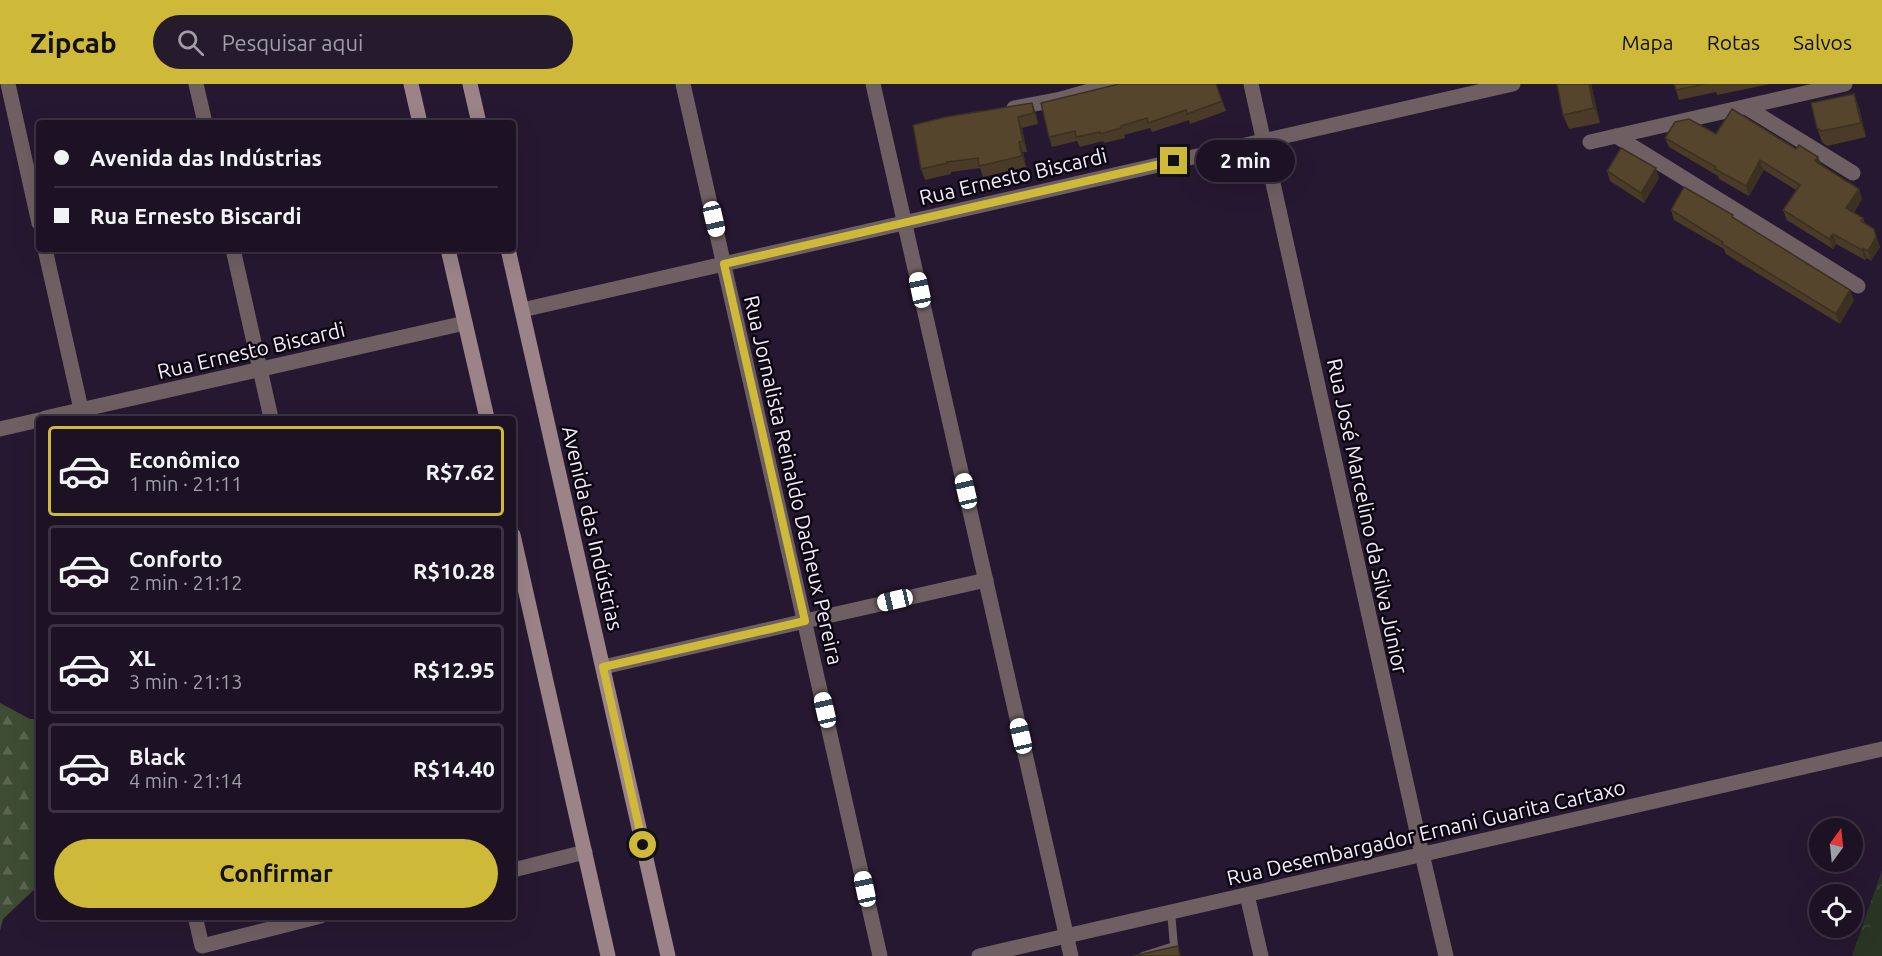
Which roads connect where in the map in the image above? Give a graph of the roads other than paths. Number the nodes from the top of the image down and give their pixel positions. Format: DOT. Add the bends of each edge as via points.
graph roads {
  1 [pos="8,84"];
  2 [pos="196,84"];
  3 [pos="411,84"];
  4 [pos="471,84"];
  5 [pos="683,84"];
  6 [pos="873,84"];
  7 [pos="1114,84"];
  8 [pos="1251,84"];
  9 [pos="1513,84"];
  10 [pos="1845,84"];
  11 [pos="1818,87"];
  12 [pos="1060,91"];
  13 [pos="1746,107"];
  14 [pos="1004,110"];
  15 [pos="204,120"];
  16 [pos="419,120"];
  17 [pos="478,120"];
  18 [pos="1616,136"];
  19 [pos="1264,141"];
  20 [pos="1590,142"];
  21 [pos="1853,173"];
  22 [pos="36,210"];
  23 [pos="905,223"];
  24 [pos="46,252"];
  25 [pos="234,252"];
  26 [pos="449,252"];
  27 [pos="509,252"];
  28 [pos="724,264"];
  29 [pos="1858,286"];
  30 [pos="522,310"];
  31 [pos="465,323"];
  32 [pos="260,369"];
  33 [pos="82,414"];
  34 [pos="64,416"];
  35 [pos="271,416"];
  36 [pos="487,416"];
  37 [pos="36,421"];
  38 [pos="0,429"];
  39 [pos="516,548"];
  40 [pos="986,580"];
  41 [pos="805,621"];
  42 [pos="603,667"];
  43 [pos="1882,749"];
  44 [pos="585,852"];
  45 [pos="1422,854"];
  46 [pos="516,869"];
  47 [pos="1247,895"];
  48 [pos="1171,912"];
  49 [pos="196,920"];
  50 [pos="305,920"];
  51 [pos="1067,936"];
  52 [pos="608,956"];
  53 [pos="668,956"];
  54 [pos="880,956"];
  55 [pos="979,956"];
  56 [pos="1071,956"];
  57 [pos="1143,956"];
  58 [pos="1261,956"];
  59 [pos="1446,956"];
  1 -- 22 [label="street"];
  2 -- 15 [label="street"];
  3 -- 16 [label="main road"];
  4 -- 17 [label="main road"];
  5 -- 28 [label="street, Rua Jornalista Reinaldo Dacheux Pereira"];
  6 -- 23 [label="street"];
  7 -- 12 [label="street"];
  8 -- 19 [label="street, Rua José Marcelino da Silva Júnior"];
  9 -- 19 [label="street, Rua Ernesto Biscardi"];
  10 -- 11 [label="street"];
  11 -- 13 [label="street"];
  12 -- 14 [label="street"];
  13 -- 18 [label="street"];
  13 -- 21 [label="street"];
  18 -- 20 [label="street"];
  18 -- 29 [label="street"];
  19 -- 23 [label="street, Rua Ernesto Biscardi"];
  19 -- 45 [label="street, Rua José Marcelino da Silva Júnior"];
  23 -- 28 [label="street, Rua Ernesto Biscardi"];
  23 -- 40 [label="street"];
  24 -- 33 [label="street"];
  25 -- 32 [label="street"];
  26 -- 31 [label="main road"];
  27 -- 30 [label="main road, Avenida das Indústrias"];
  28 -- 30 [label="street, Rua Ernesto Biscardi"];
  28 -- 41 [label="street, Rua Jornalista Reinaldo Dacheux Pereira"];
  30 -- 42 [label="main road, Avenida das Indústrias"];
  31 -- 32 [label="street, Rua Ernesto Biscardi"];
  31 -- 36 [label="main road"];
  32 -- 33 [label="street, Rua Ernesto Biscardi"];
  32 -- 35 [label="street"];
  33 -- 34 [label="street, Rua Ernesto Biscardi"];
  37 -- 38 [label="street"];
  39 -- 44 [label="main road"];
  40 -- 41 [label="street"];
  40 -- 51 [label="street"];
  41 -- 42 [label="street"];
  41 -- 54 [label="street, Rua Jornalista Reinaldo Dacheux Pereira"];
  42 -- 53 [label="main road, Avenida das Indústrias"];
  43 -- 45 [label="street, Rua Desembargador Ernani Guarita Cartaxo"];
  44 -- 46 [label="street"];
  44 -- 52 [label="main road"];
  45 -- 47 [label="street, Rua Desembargador Ernani Guarita Cartaxo"];
  45 -- 59 [label="street, Rua José Marcelino da Silva Júnior"];
  47 -- 48 [label="street, Rua Desembargador Ernani Guarita Cartaxo"];
  47 -- 58 [label="street"];
  48 -- 51 [label="street, Rua Desembargador Ernani Guarita Cartaxo"];
  48 -- 57 [label="lane" via="1174,946"];
  49 -- 50 [label="street" via="202,946"];
  51 -- 55 [label="street, Rua Desembargador Ernani Guarita Cartaxo"];
  51 -- 56 [label="street"];
}
